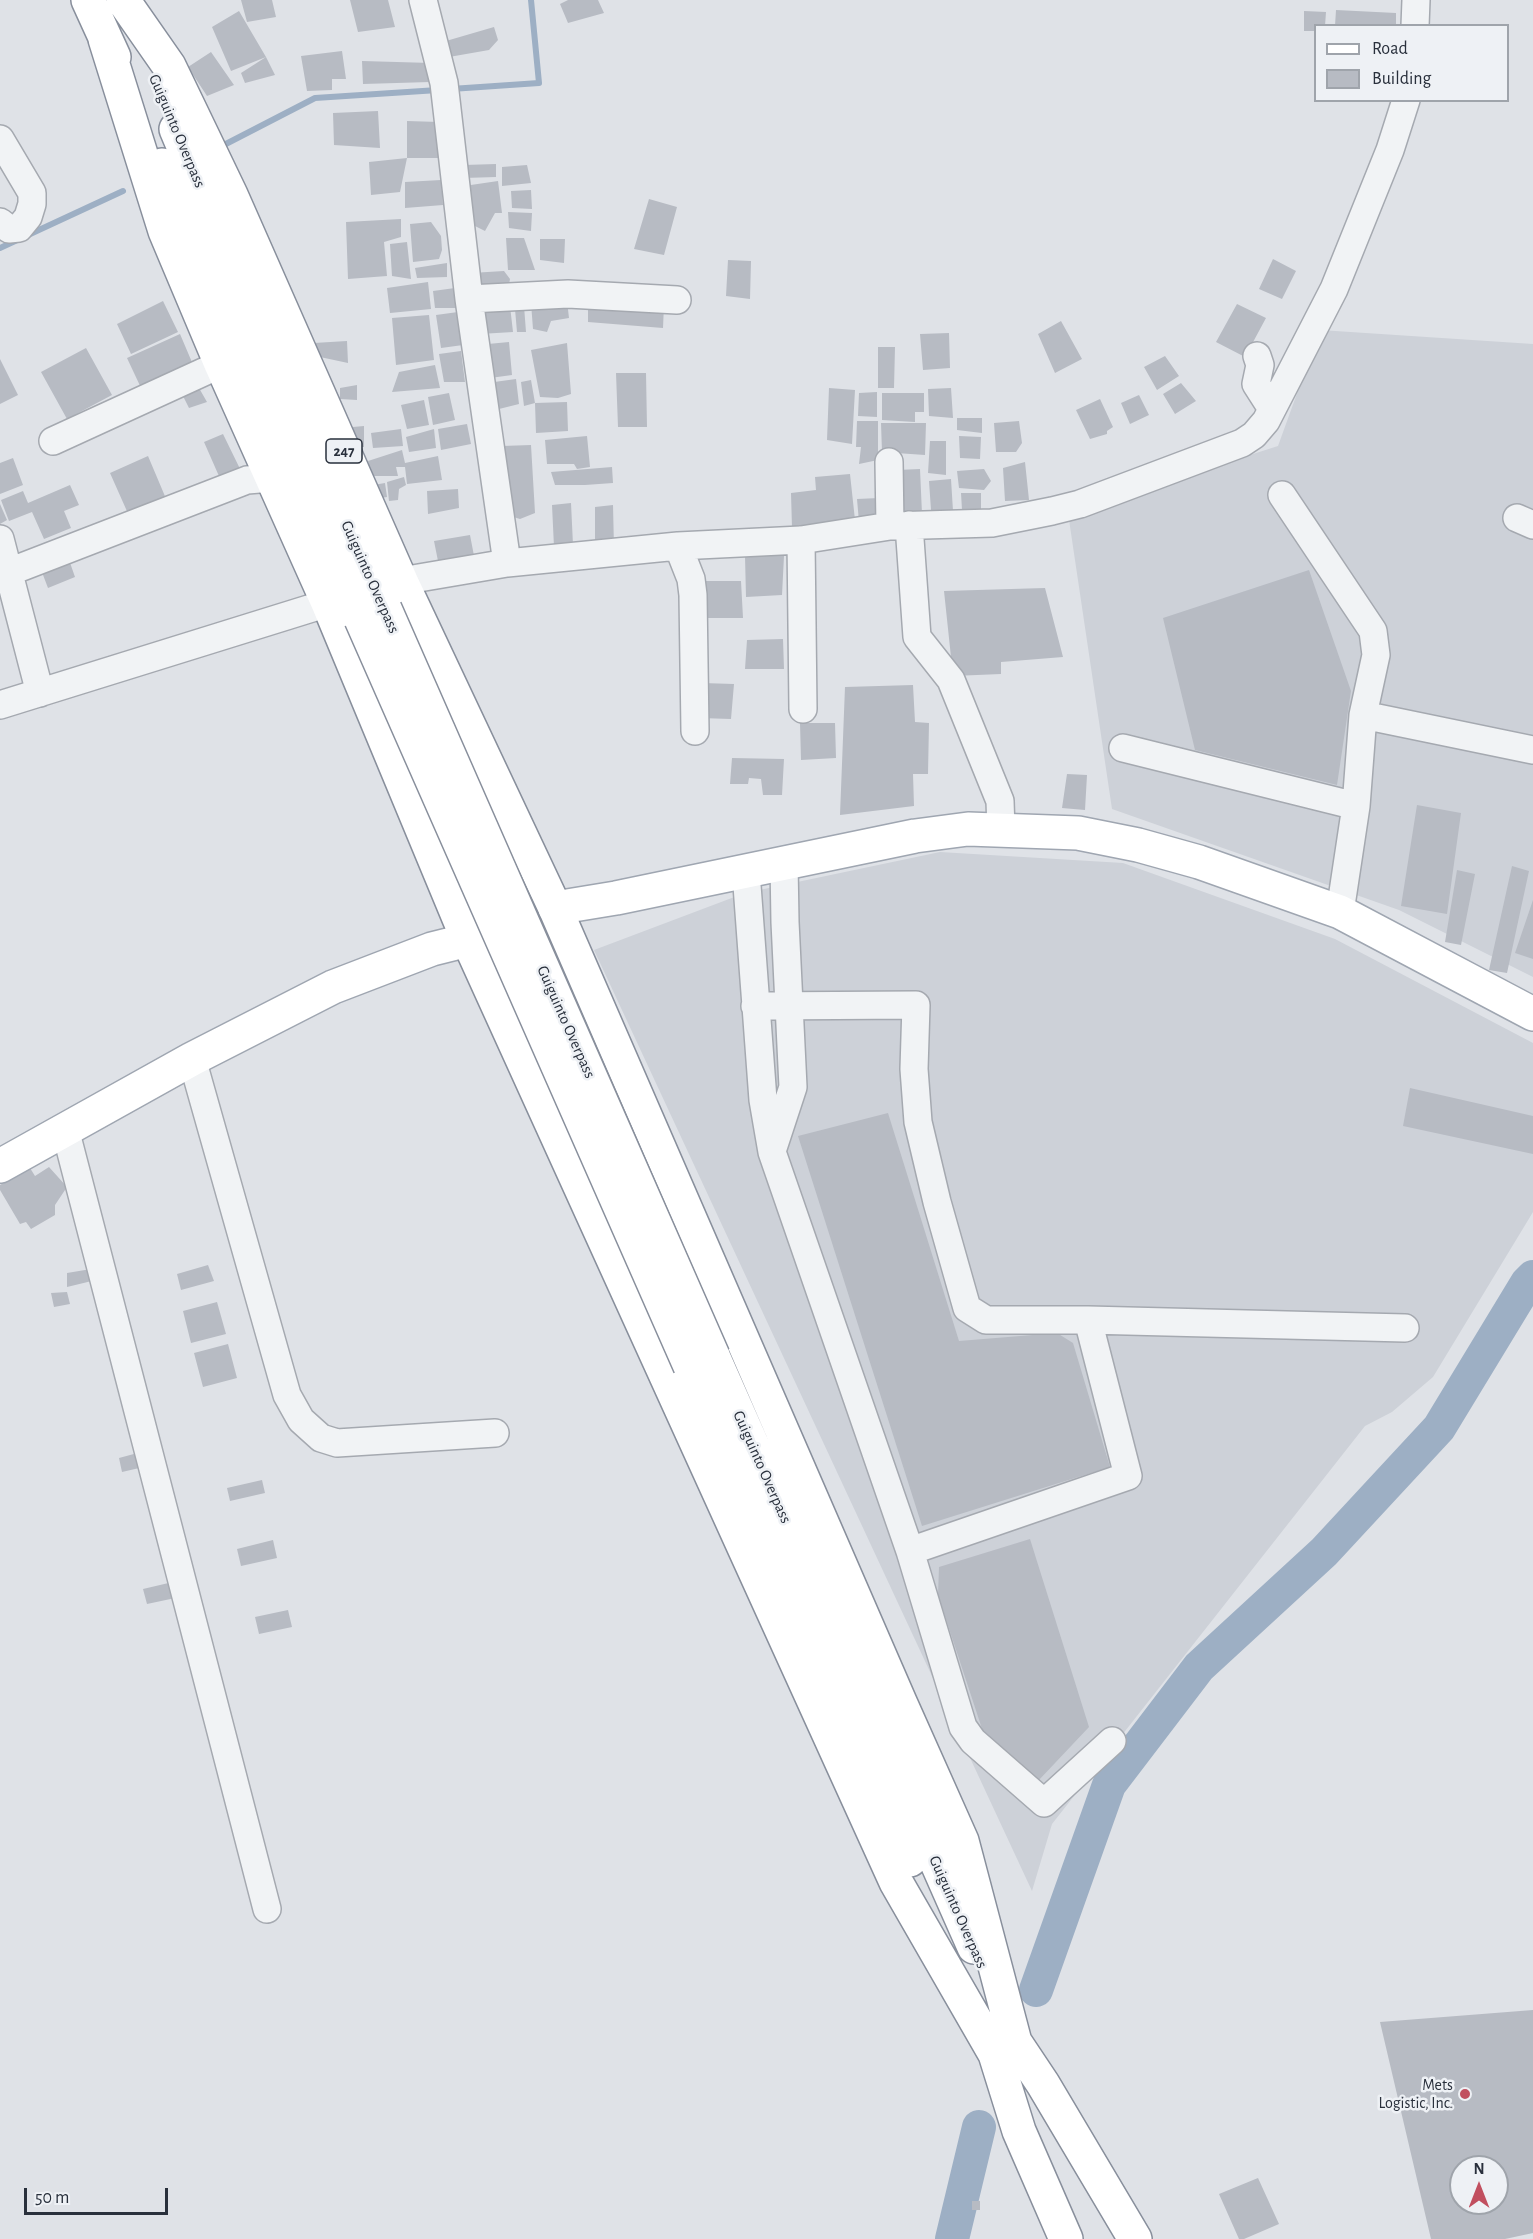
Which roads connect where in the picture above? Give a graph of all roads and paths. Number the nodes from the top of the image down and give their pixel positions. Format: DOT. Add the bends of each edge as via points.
graph roads {
  1 [pos="88,0"];
  2 [pos="122,0"];
  3 [pos="423,0"];
  4 [pos="105,39"];
  5 [pos="1405,102"];
  6 [pos="0,139"];
  7 [pos="0,222"];
  8 [pos="469,299"];
  9 [pos="677,300"];
  10 [pos="1257,356"];
  11 [pos="221,364"];
  12 [pos="1272,409"];
  13 [pos="53,441"];
  14 [pos="889,462"];
  15 [pos="272,478"];
  16 [pos="1282,495"];
  17 [pos="900,526"];
  18 [pos="0,539"];
  19 [pos="801,540"];
  20 [pos="678,546"];
  21 [pos="507,562"];
  22 [pos="9,572"];
  23 [pos="401,581"];
  24 [pos="328,603"];
  25 [pos="373,614"];
  26 [pos="40,693"];
  27 [pos="0,705"];
  28 [pos="803,708"];
  29 [pos="1363,715"];
  30 [pos="1412,724"];
  31 [pos="695,731"];
  32 [pos="1533,745"];
  33 [pos="1123,748"];
  34 [pos="1533,750"];
  35 [pos="1356,806"];
  36 [pos="1001,829"];
  37 [pos="784,863"];
  38 [pos="746,872"];
  39 [pos="555,908"];
  40 [pos="1340,912"];
  41 [pos="468,940"];
  42 [pos="755,1006"];
  43 [pos="790,1006"];
  44 [pos="1533,1014"];
  45 [pos="192,1059"];
  46 [pos="65,1129"];
  47 [pos="772,1152"];
  48 [pos="0,1166"];
  49 [pos="1088,1320"];
  50 [pos="1406,1328"];
  51 [pos="495,1433"];
  52 [pos="910,1551"];
  53 [pos="1113,1741"];
  54 [pos="267,1909"];
  55 [pos="1005,2048"];
  56 [pos="1066,2239"];
  57 [pos="1135,2239"];
  1 -- 4 [label="main road"];
  2 -- 23 [label="main road, 247" via="169,66 231,195"];
  2 -- 25 [label="main road, Guiguinto Overpass" via="248,300"];
  3 -- 8 [label="street" via="444,83"];
  4 -- 11 [label="main road" via="165,231"];
  4 -- 25 [label="main road, Guiguinto Overpass"];
  5 -- 12 [label="street" via="1334,290"];
  6 -- 7 [label="street" via="33,193 28,217 19,228 9,229"];
  8 -- 9 [label="street" via="568,294"];
  8 -- 21 [label="street"];
  10 -- 12 [label="street" via="1260,364 1256,384"];
  11 -- 13 [label="street"];
  11 -- 15 [label="main road"];
  12 -- 17 [label="street" via="1254,435 1242,443 1080,504 992,523"];
  14 -- 17 [label="street"];
  15 -- 22 [label="street" via="247,480"];
  15 -- 24 [label="main road"];
  16 -- 29 [label="street" via="1373,631 1376,655"];
  17 -- 19 [label="street"];
  17 -- 36 [label="street" via="917,637 951,680 1000,801"];
  18 -- 22 [label="street"];
  19 -- 20 [label="street"];
  19 -- 28 [label="street"];
  20 -- 21 [label="street"];
  20 -- 31 [label="street" via="692,579"];
  21 -- 23 [label="street"];
  22 -- 26 [label="street"];
  23 -- 39 [label="main road, 247"];
  24 -- 26 [label="street"];
  24 -- 41 [label="main road"];
  25 -- 55 [label="main road, Guiguinto Overpass, bridge"];
  26 -- 27 [label="street"];
  29 -- 30 [label="street"];
  29 -- 35 [label="street"];
  30 -- 32 [label="street" via="1435,716 1479,722 1517,729"];
  30 -- 34 [label="street"];
  33 -- 35 [label="street"];
  35 -- 40 [label="street"];
  36 -- 37 [label="main road" via="915,836"];
  36 -- 40 [label="main road" via="1078,833 1138,845 1199,862"];
  37 -- 38 [label="main road"];
  37 -- 43 [label="street"];
  38 -- 39 [label="main road"];
  38 -- 42 [label="street"];
  39 -- 55 [label="main road" via="962,1841"];
  40 -- 44 [label="main road"];
  41 -- 45 [label="main road" via="432,949 333,987"];
  41 -- 55 [label="main road" via="896,1882"];
  42 -- 43 [label="street"];
  42 -- 47 [label="street"];
  43 -- 47 [label="street" via="793,1087"];
  43 -- 49 [label="street" via="916,1005 914,1069 918,1122 967,1308 986,1320"];
  45 -- 46 [label="main road"];
  45 -- 51 [label="street" via="287,1395 301,1420 321,1438 337,1443"];
  46 -- 48 [label="main road"];
  46 -- 54 [label="street"];
  47 -- 52 [label="street"];
  49 -- 50 [label="street"];
  49 -- 52 [label="street" via="1128,1476"];
  52 -- 53 [label="street" via="963,1727 973,1741 1044,1803"];
  55 -- 56 [label="main road" via="1019,2131"];
  55 -- 57 [label="main road" via="1043,2084"];
}
